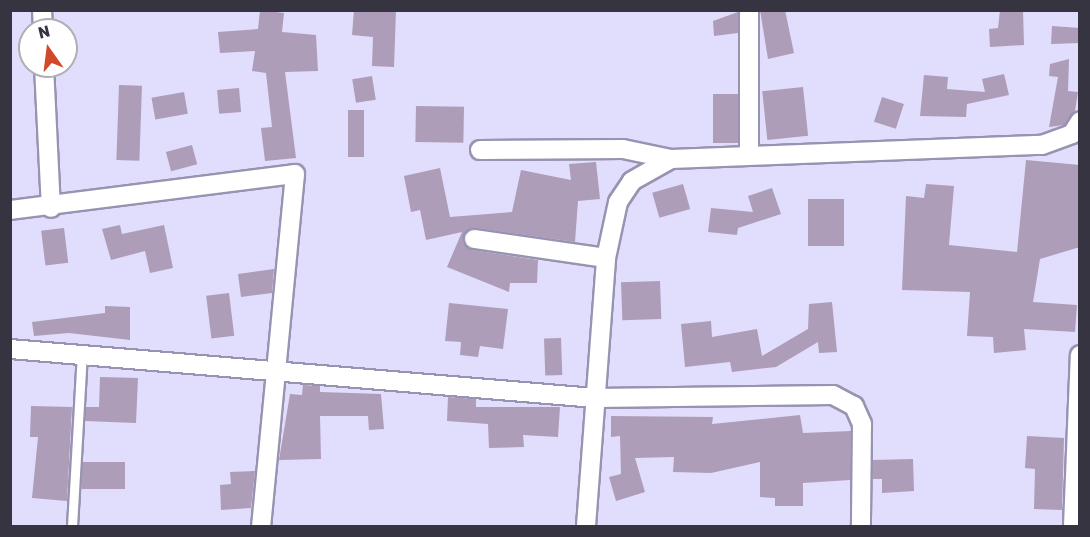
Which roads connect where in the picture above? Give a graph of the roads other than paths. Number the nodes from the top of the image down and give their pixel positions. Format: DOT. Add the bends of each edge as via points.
graph roads {
  1 [pos="749,10"];
  2 [pos="45,78"];
  3 [pos="1077,131"];
  4 [pos="480,150"];
  5 [pos="749,154"];
  6 [pos="671,159"];
  7 [pos="51,207"];
  8 [pos="10,210"];
  9 [pos="474,239"];
  10 [pos="606,258"];
  11 [pos="10,349"];
  12 [pos="82,354"];
  13 [pos="1080,355"];
  14 [pos="278,368"];
  15 [pos="595,398"];
  16 [pos="72,526"];
  17 [pos="261,526"];
  18 [pos="586,526"];
  19 [pos="861,526"];
  20 [pos="1073,526"];
  1 -- 5 [label="street"];
  2 -- 7 [label="street"];
  3 -- 5 [label="street" via="1042,145"];
  4 -- 6 [label="street" via="623,149"];
  5 -- 6 [label="street"];
  6 -- 10 [label="street" via="650,168 618,202"];
  7 -- 8 [label="street"];
  7 -- 14 [label="street" via="295,174"];
  9 -- 10 [label="street"];
  10 -- 15 [label="street"];
  11 -- 12 [label="street"];
  12 -- 14 [label="street"];
  12 -- 16 [label="lane"];
  13 -- 20 [label="street"];
  14 -- 15 [label="street"];
  14 -- 17 [label="street"];
  15 -- 18 [label="street"];
  15 -- 19 [label="street" via="806,392 845,399 862,424"];
}
